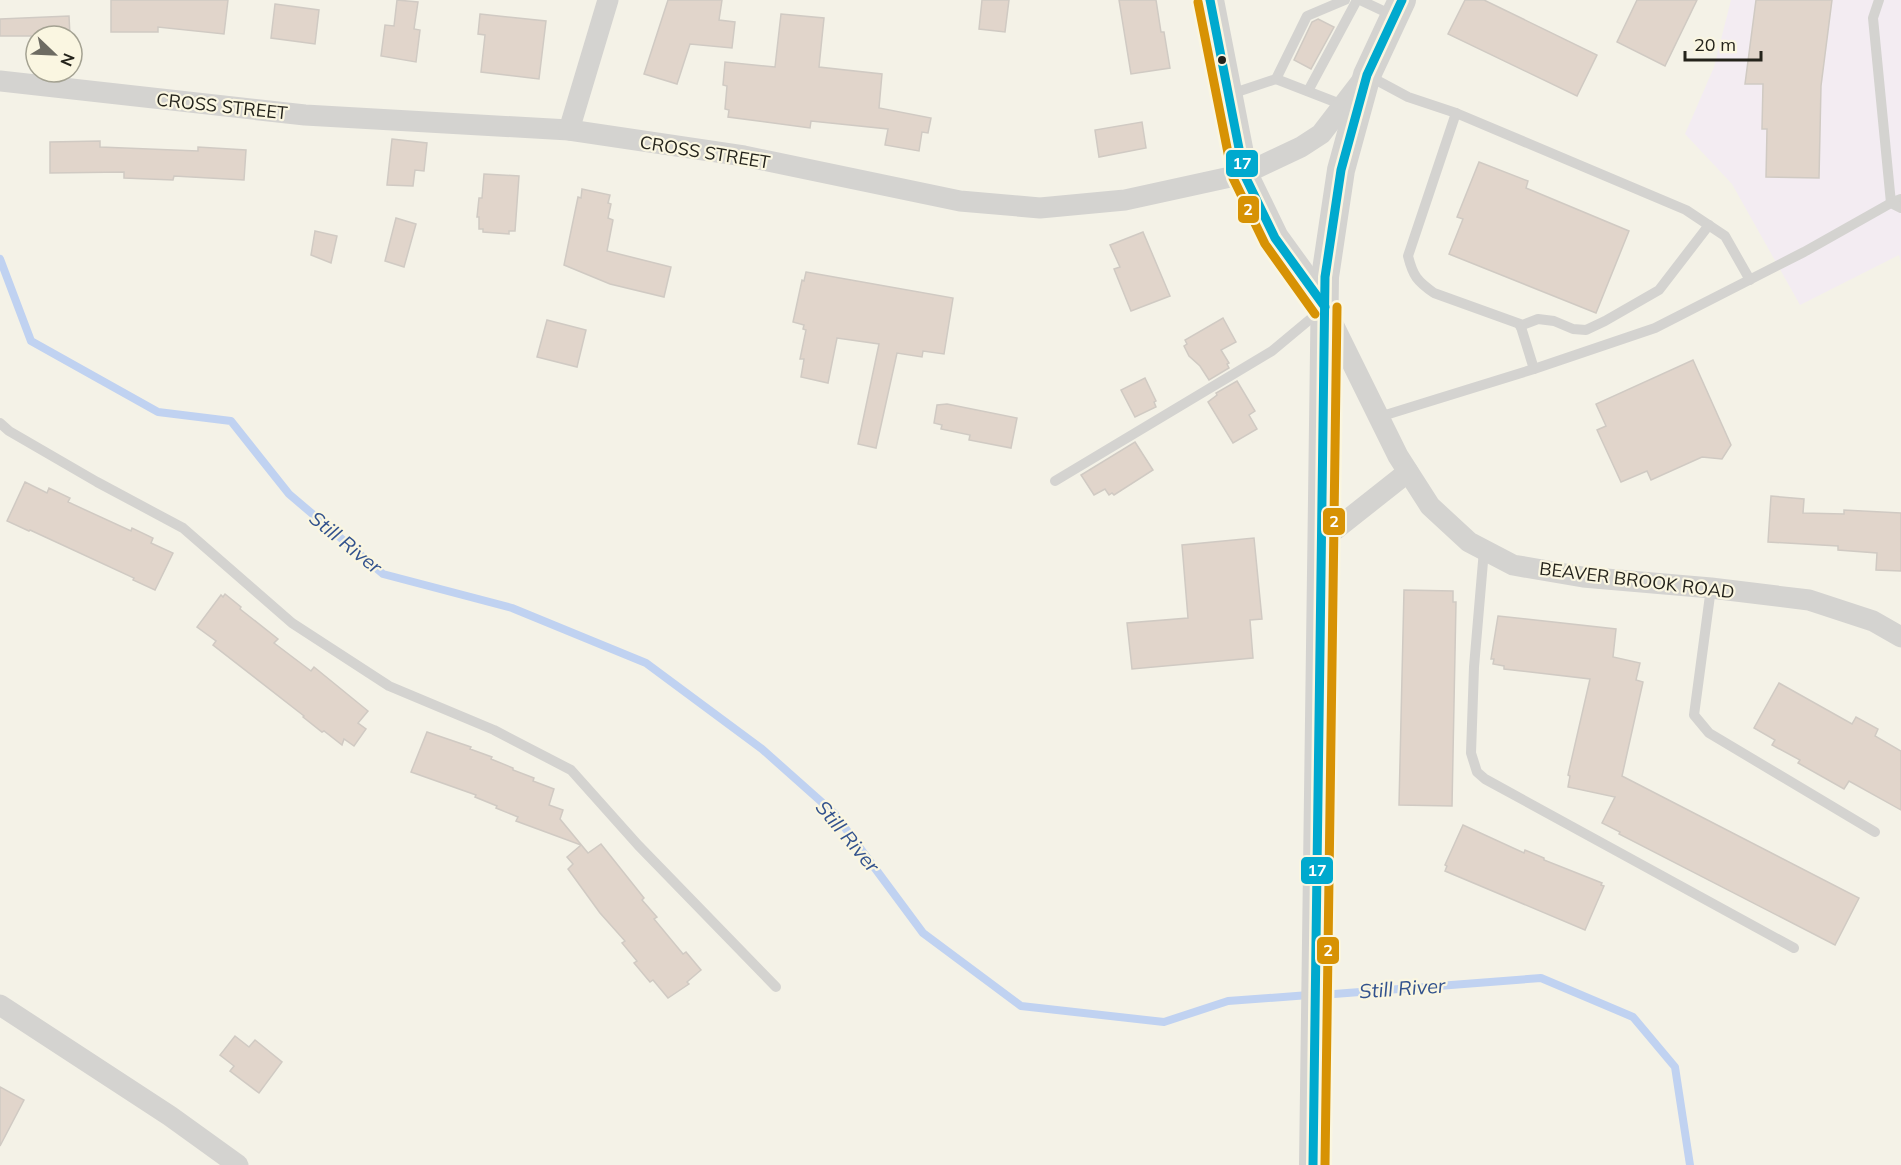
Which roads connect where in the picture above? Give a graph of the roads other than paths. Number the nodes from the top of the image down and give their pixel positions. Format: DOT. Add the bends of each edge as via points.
graph roads {
  1 [pos="608,0"];
  2 [pos="1210,0"];
  3 [pos="1345,0"];
  4 [pos="1359,0"];
  5 [pos="1879,0"];
  6 [pos="1398,8"];
  7 [pos="1367,75"];
  8 [pos="1276,79"];
  9 [pos="0,81"];
  10 [pos="1308,92"];
  11 [pos="1229,95"];
  12 [pos="1343,105"];
  13 [pos="1456,113"];
  14 [pos="569,130"];
  15 [pos="1244,174"];
  16 [pos="1898,203"];
  17 [pos="1709,225"];
  18 [pos="1750,280"];
  19 [pos="1325,307"];
  20 [pos="1520,326"];
  21 [pos="1534,369"];
  22 [pos="1379,417"];
  23 [pos="0,423"];
  24 [pos="1408,472"];
  25 [pos="1055,481"];
  26 [pos="1322,540"];
  27 [pos="1484,550"];
  28 [pos="1711,588"];
  29 [pos="1901,637"];
  30 [pos="1875,832"];
  31 [pos="1794,948"];
  32 [pos="776,987"];
  33 [pos="0,1005"];
  34 [pos="238,1165"];
  35 [pos="1312,1165"];
  1 -- 14 [label="street"];
  2 -- 11 [label="main road"];
  3 -- 8 [label="lane" via="1307,16"];
  4 -- 6 [label="lane"];
  4 -- 10 [label="lane"];
  5 -- 16 [label="lane" via="1872,18"];
  6 -- 7 [label="main road"];
  7 -- 12 [label="street, CROSS STREET"];
  7 -- 13 [label="lane" via="1408,97"];
  7 -- 19 [label="main road" via="1341,170 1325,277"];
  8 -- 10 [label="lane"];
  8 -- 11 [label="lane"];
  9 -- 14 [label="street, CROSS STREET" via="305,115"];
  10 -- 12 [label="lane"];
  11 -- 15 [label="main road"];
  12 -- 15 [label="street, CROSS STREET" via="1321,134"];
  13 -- 17 [label="lane" via="1686,210"];
  13 -- 20 [label="lane" via="1408,256 1413,274 1434,293"];
  14 -- 15 [label="street, CROSS STREET" via="744,156 960,201 1040,208 1125,200"];
  15 -- 19 [label="main road" via="1275,238"];
  16 -- 18 [label="lane"];
  17 -- 18 [label="lane" via="1725,236"];
  17 -- 20 [label="lane" via="1659,290 1605,321 1586,330 1538,319"];
  18 -- 21 [label="lane" via="1655,328"];
  19 -- 22 [label="street, BEAVER BROOK ROAD"];
  19 -- 25 [label="lane" via="1272,351"];
  19 -- 26 [label="main road"];
  20 -- 21 [label="lane"];
  21 -- 22 [label="lane"];
  22 -- 24 [label="street, BEAVER BROOK ROAD"];
  23 -- 32 [label="lane" via="96,482 183,528 292,623 389,686 494,730 571,770"];
  24 -- 26 [label="street"];
  24 -- 27 [label="street, BEAVER BROOK ROAD" via="1430,506 1469,542"];
  26 -- 35 [label="main road"];
  27 -- 28 [label="street, BEAVER BROOK ROAD" via="1514,565 1583,577"];
  27 -- 31 [label="lane" via="1473,689 1471,753 1477,771 1533,806"];
  28 -- 29 [label="street, BEAVER BROOK ROAD" via="1809,600 1873,621"];
  28 -- 30 [label="lane" via="1694,715 1708,733"];
  33 -- 34 [label="street"];
}
